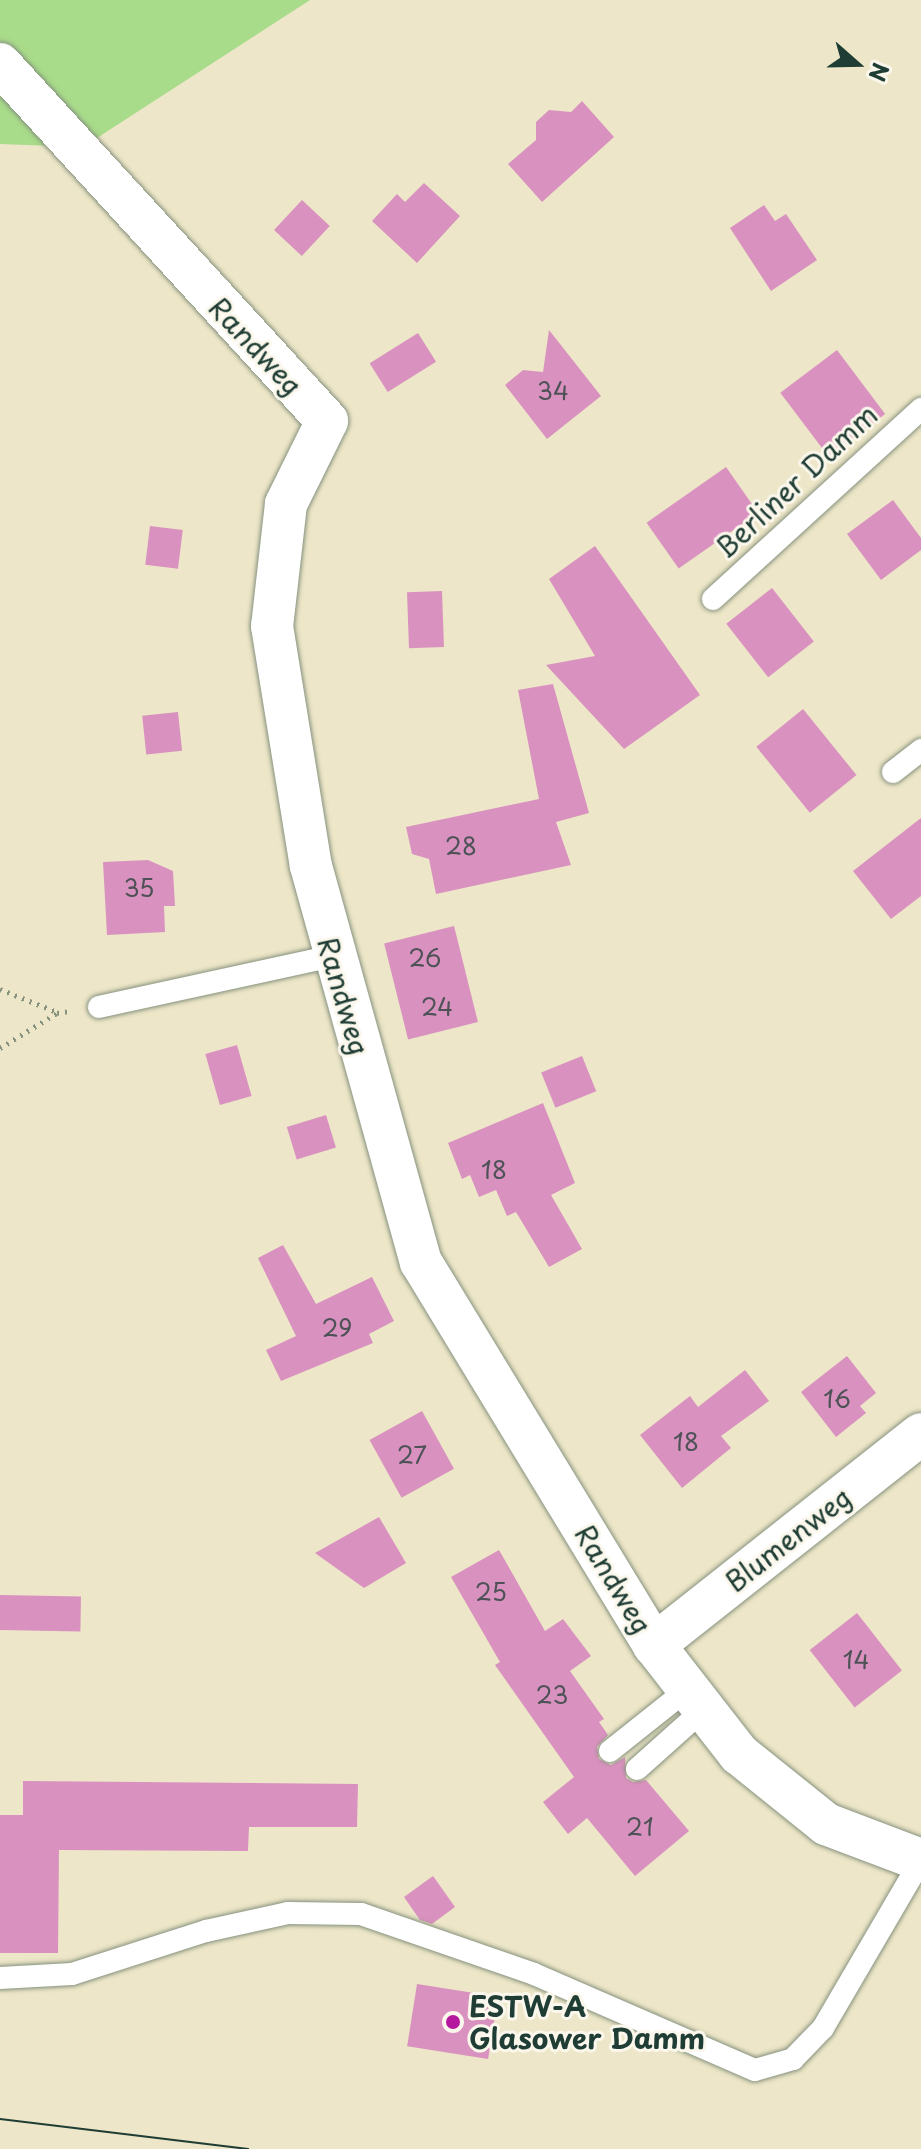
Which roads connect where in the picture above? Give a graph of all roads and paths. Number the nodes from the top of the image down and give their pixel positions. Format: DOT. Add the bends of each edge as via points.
graph roads {
  1 [pos="0,64"];
  2 [pos="921,409"];
  3 [pos="713,599"];
  4 [pos="921,750"];
  5 [pos="893,772"];
  6 [pos="332,956"];
  7 [pos="0,989"];
  8 [pos="99,1007"];
  9 [pos="57,1013"];
  10 [pos="0,1048"];
  11 [pos="921,1434"];
  12 [pos="654,1645"];
  13 [pos="696,1699"];
  14 [pos="610,1751"];
  15 [pos="637,1769"];
  16 [pos="921,1860"];
  17 [pos="0,1978"];
  1 -- 6 [label="street, Randweg" via="327,421 286,504 272,626 311,866"];
  2 -- 3 [label="lane, Berliner Damm"];
  4 -- 5 [label="lane"];
  6 -- 8 [label="lane"];
  6 -- 12 [label="street, Randweg" via="421,1262"];
  7 -- 9 [label="path"];
  8 -- 9 [label="path"];
  9 -- 10 [label="path"];
  11 -- 12 [label="street, Blumenweg"];
  12 -- 13 [label="street, Randweg"];
  13 -- 14 [label="lane"];
  13 -- 15 [label="lane"];
  13 -- 16 [label="street, Randweg" via="739,1754 826,1824"];
  16 -- 17 [label="lane" via="823,2028 793,2059 755,2070 534,1974 361,1914 288,1913 206,1931 72,1974"];
}
